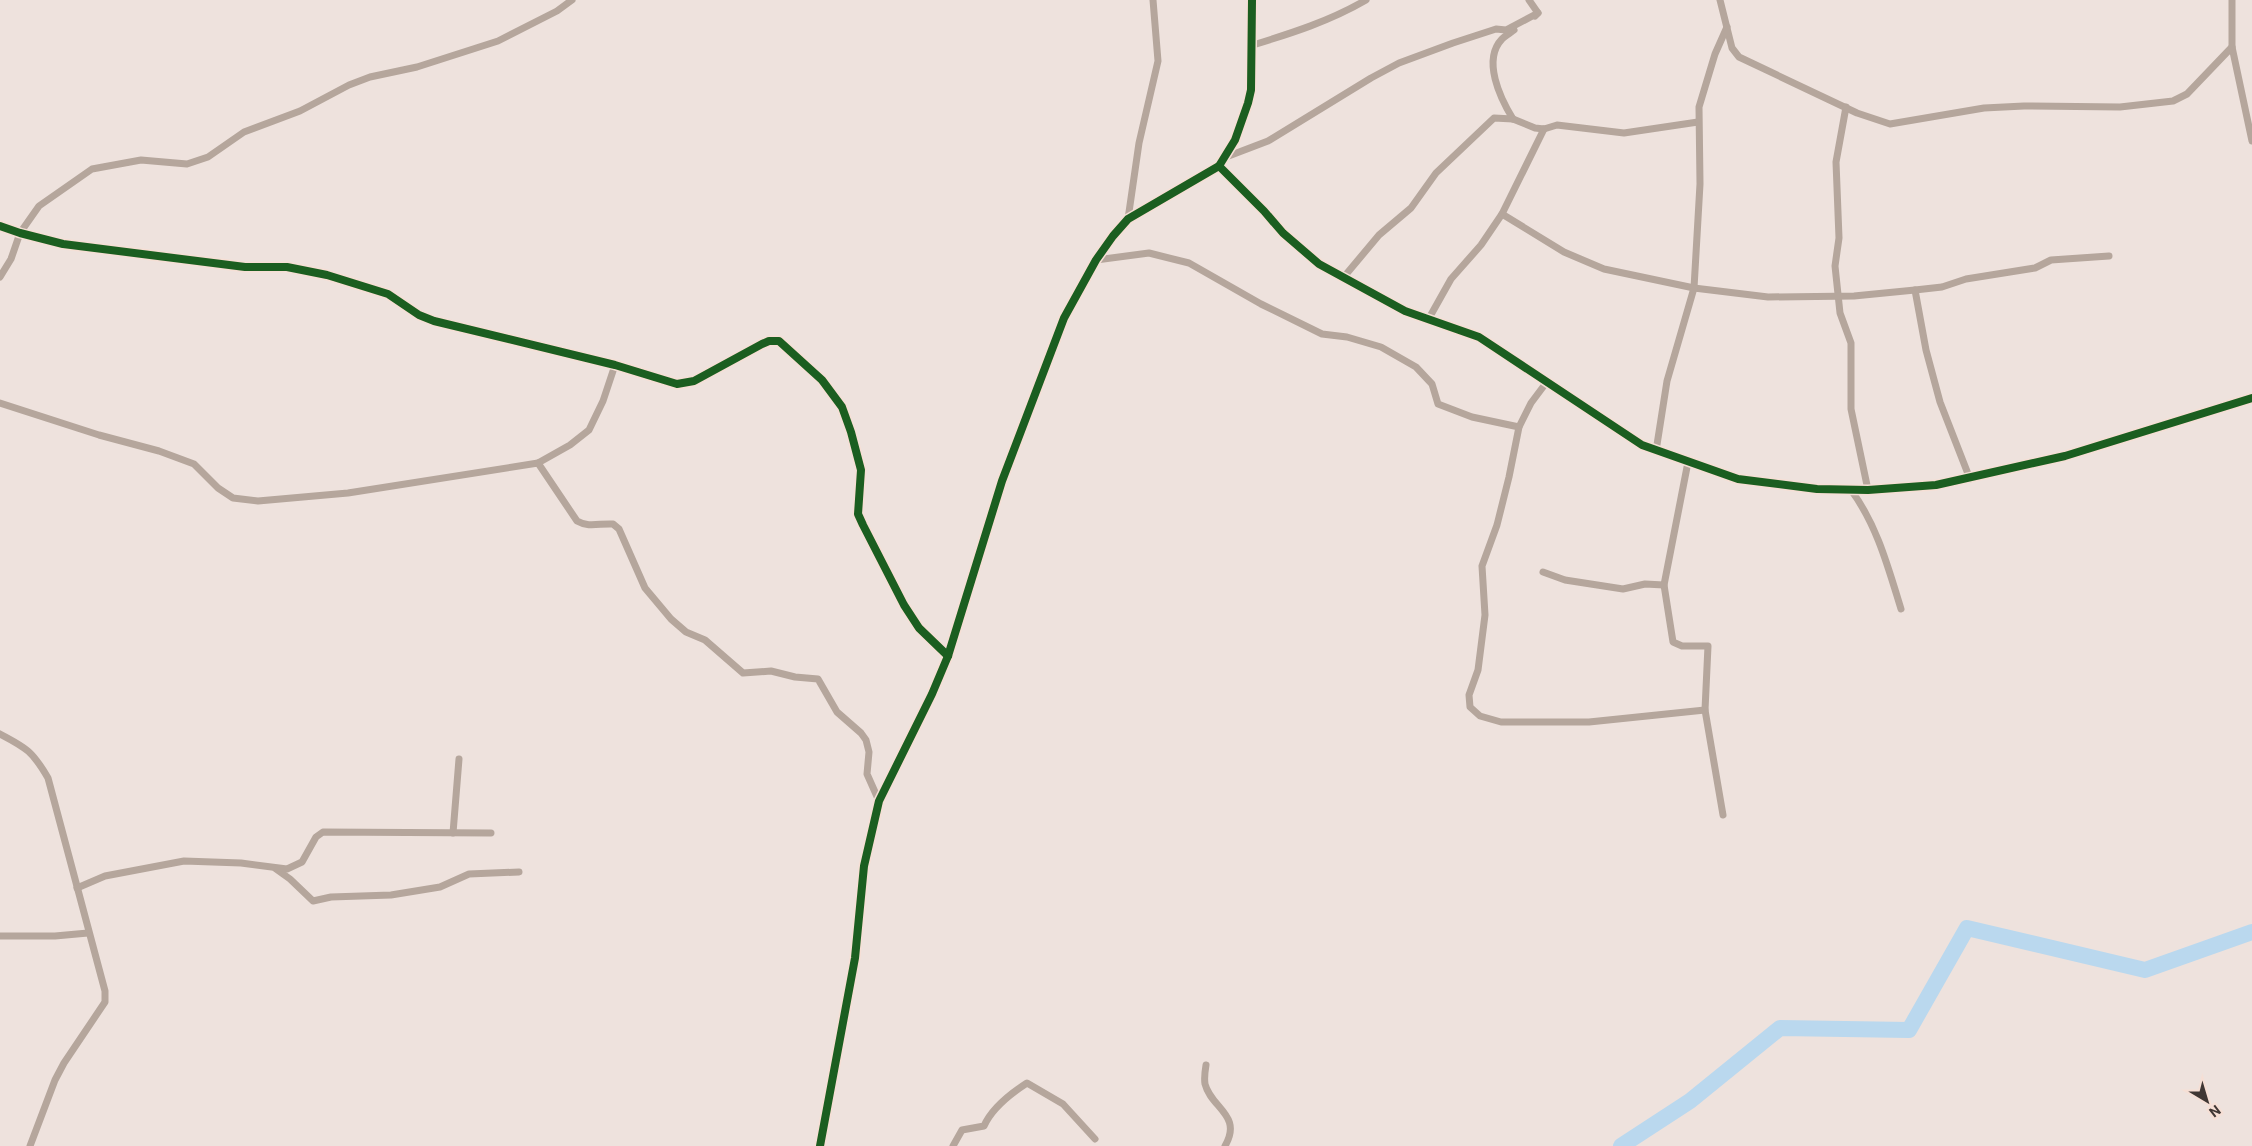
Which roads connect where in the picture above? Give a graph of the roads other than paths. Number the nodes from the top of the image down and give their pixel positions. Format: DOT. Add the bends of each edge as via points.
graph roads {
  1 [pos="572,0"];
  2 [pos="1153,0"];
  3 [pos="1252,0"];
  4 [pos="1366,0"];
  5 [pos="1528,0"];
  6 [pos="1720,0"];
  7 [pos="2232,0"];
  8 [pos="1538,13"];
  9 [pos="1727,27"];
  10 [pos="1252,45"];
  11 [pos="2232,48"];
  12 [pos="1846,107"];
  13 [pos="1513,119"];
  14 [pos="1698,122"];
  15 [pos="1544,129"];
  16 [pos="2252,141"];
  17 [pos="1226,157"];
  18 [pos="1219,166"];
  19 [pos="1502,214"];
  20 [pos="1128,219"];
  21 [pos="0,226"];
  22 [pos="20,233"];
  23 [pos="2109,256"];
  24 [pos="1096,260"];
  25 [pos="0,277"];
  26 [pos="1342,278"];
  27 [pos="1694,288"];
  28 [pos="1916,290"];
  29 [pos="1838,296"];
  30 [pos="1428,320"];
  31 [pos="614,365"];
  32 [pos="1546,382"];
  33 [pos="2252,398"];
  34 [pos="0,403"];
  35 [pos="1519,427"];
  36 [pos="1656,451"];
  37 [pos="1688,462"];
  38 [pos="538,463"];
  39 [pos="1970,478"];
  40 [pos="1851,490"];
  41 [pos="1868,490"];
  42 [pos="1543,572"];
  43 [pos="1664,585"];
  44 [pos="1901,609"];
  45 [pos="948,656"];
  46 [pos="1704,710"];
  47 [pos="0,734"];
  48 [pos="459,759"];
  49 [pos="879,801"];
  50 [pos="1723,815"];
  51 [pos="453,833"];
  52 [pos="491,833"];
  53 [pos="275,868"];
  54 [pos="519,872"];
  55 [pos="77,888"];
  56 [pos="88,933"];
  57 [pos="0,936"];
  58 [pos="1206,1065"];
  59 [pos="1095,1139"];
  60 [pos="30,1146"];
  61 [pos="820,1146"];
  62 [pos="953,1146"];
  63 [pos="1225,1146"];
  1 -- 22 [label="street" via="498,41 349,85 300,111 244,132 208,157 187,164 140,160 92,169 39,206"];
  2 -- 20 [label="street" via="1158,61 1139,143"];
  3 -- 10 [label="street"];
  4 -- 10 [label="street" via="1344,13 1301,30"];
  5 -- 8 [label="street"];
  6 -- 9 [label="street"];
  7 -- 11 [label="street"];
  8 -- 13 [label="street" via="1502,39 1494,53 1495,82 1500,99"];
  8 -- 17 [label="street" via="1506,30 1479,34 1400,64 1371,78 1268,141"];
  9 -- 12 [label="street" via="1732,48 1739,57"];
  9 -- 14 [label="street" via="1715,54 1699,107"];
  10 -- 17 [label="street" via="1248,103"];
  11 -- 12 [label="street" via="2187,94 2172,102 2120,107 1984,108 1890,124 1872,120"];
  11 -- 16 [label="street"];
  12 -- 29 [label="street" via="1836,162 1839,238 1835,266"];
  13 -- 15 [label="street"];
  13 -- 26 [label="street" via="1494,118 1490,121 1436,173 1411,208 1379,235"];
  14 -- 15 [label="street" via="1624,133 1557,125"];
  14 -- 27 [label="street" via="1700,184"];
  15 -- 19 [label="street"];
  17 -- 18 [label="street"];
  18 -- 20 [label="street"];
  18 -- 26 [label="street" via="1283,233 1319,264"];
  19 -- 27 [label="street" via="1564,252 1604,269"];
  19 -- 30 [label="street" via="1481,245 1451,279"];
  20 -- 24 [label="street"];
  21 -- 22 [label="street"];
  22 -- 25 [label="street" via="11,259"];
  22 -- 31 [label="street" via="63,244 245,267 287,267 327,275 388,294 434,321"];
  23 -- 28 [label="street" via="2068,257 2051,260 2035,268"];
  24 -- 35 [label="street" via="1149,253 1189,263 1322,334 1381,347 1416,367 1432,384 1438,404 1472,417"];
  24 -- 45 [label="street" via="1064,318 1002,481"];
  26 -- 30 [label="street"];
  27 -- 29 [label="street" via="1768,298"];
  27 -- 36 [label="street" via="1667,381"];
  28 -- 29 [label="street"];
  28 -- 39 [label="street" via="1926,350 1940,402"];
  29 -- 41 [label="street" via="1840,313 1851,343 1851,409"];
  30 -- 32 [label="street" via="1479,337"];
  31 -- 38 [label="street" via="603,401 589,430"];
  31 -- 45 [label="street" via="677,384 690,383 769,341 779,341 787,346 822,380 842,407 861,470 858,514 904,605 919,628"];
  32 -- 35 [label="street"];
  32 -- 36 [label="street"];
  33 -- 39 [label="street" via="2065,456"];
  34 -- 38 [label="street" via="160,451 194,464 218,488 234,498 258,501 348,493"];
  35 -- 46 [label="street" via="1507,486 1482,566 1484,616 1478,670 1469,695 1470,707 1480,716 1501,722 1589,722"];
  36 -- 37 [label="street"];
  37 -- 40 [label="street" via="1738,479"];
  37 -- 43 [label="street"];
  38 -- 49 [label="street" via="577,520 593,526 613,524 619,529 645,588 686,632 706,640 743,674 771,671 818,679 836,712 866,740 869,752 867,774"];
  39 -- 41 [label="street" via="1936,485"];
  40 -- 41 [label="street"];
  40 -- 44 [label="street" via="1877,534"];
  42 -- 43 [label="street" via="1565,580 1623,589"];
  43 -- 46 [label="street" via="1672,642 1682,646 1708,646"];
  45 -- 49 [label="street"];
  46 -- 50 [label="street"];
  47 -- 55 [label="street" via="36,757 48,778"];
  48 -- 51 [label="street"];
  49 -- 61 [label="street" via="864,866 855,958"];
  51 -- 52 [label="street"];
  51 -- 53 [label="street" via="323,832 316,837 307,857 298,866"];
  53 -- 54 [label="street" via="313,901 440,887 469,874"];
  53 -- 55 [label="street" via="184,861 105,876"];
  55 -- 56 [label="street"];
  56 -- 57 [label="street"];
  56 -- 60 [label="street" via="105,1002 55,1080"];
  58 -- 63 [label="street" via="1207,1088 1229,1119 1230,1132"];
  59 -- 62 [label="street" via="1063,1104 1026,1083 988,1116 984,1126 962,1130"];
}
